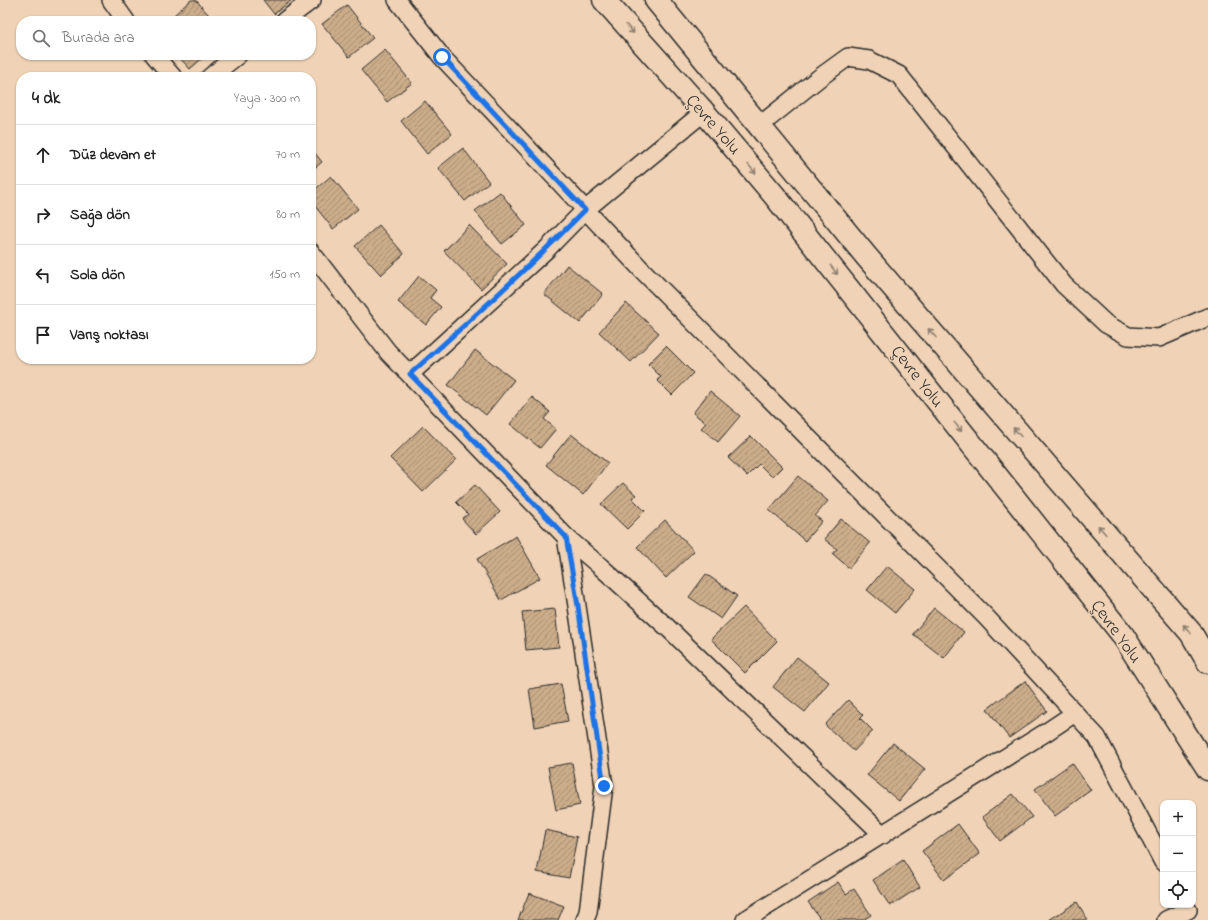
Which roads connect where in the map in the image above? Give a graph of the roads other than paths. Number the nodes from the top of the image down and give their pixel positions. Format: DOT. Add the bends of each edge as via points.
graph roads {
  1 [pos="111,0"];
  2 [pos="312,0"];
  3 [pos="397,0"];
  4 [pos="604,0"];
  5 [pos="656,0"];
  6 [pos="122,16"];
  7 [pos="291,16"];
  8 [pos="158,60"];
  9 [pos="232,60"];
  10 [pos="169,72"];
  11 [pos="216,72"];
  12 [pos="704,112"];
  13 [pos="760,126"];
  14 [pos="585,210"];
  15 [pos="316,258"];
  16 [pos="1208,317"];
  17 [pos="410,374"];
  18 [pos="566,537"];
  19 [pos="1208,662"];
  20 [pos="1075,712"];
  21 [pos="1208,769"];
  22 [pos="883,835"];
  23 [pos="1160,856"];
  24 [pos="1189,912"];
  25 [pos="585,920"];
  26 [pos="745,920"];
  27 [pos="1166,920"];
  1 -- 6 [label="street"];
  2 -- 7 [label="street"];
  3 -- 14 [label="street" via="442,57"];
  4 -- 12 [label="highway, Çevre Yolu, one-way"];
  5 -- 13 [label="highway, Çevre Yolu"];
  8 -- 10 [label="street"];
  9 -- 11 [label="street"];
  12 -- 14 [label="street"];
  12 -- 21 [label="highway, Çevre Yolu, one-way" via="779,202 1122,634"];
  13 -- 16 [label="street" via="848,57 869,60 900,75 1064,285 1106,324 1128,336 1159,338"];
  19 -- 13 [label="highway, Çevre Yolu, one-way" via="1190,633 866,256"];
  14 -- 17 [label="street"];
  14 -- 20 [label="street" via="646,275 986,617"];
  15 -- 17 [label="street" via="388,352"];
  17 -- 18 [label="street"];
  18 -- 22 [label="street" via="668,628"];
  18 -- 25 [label="street" via="604,786"];
  20 -- 22 [label="street"];
  20 -- 23 [label="street" via="1097,737"];
  22 -- 26 [label="street"];
  24 -- 27 [label="street"];
}
